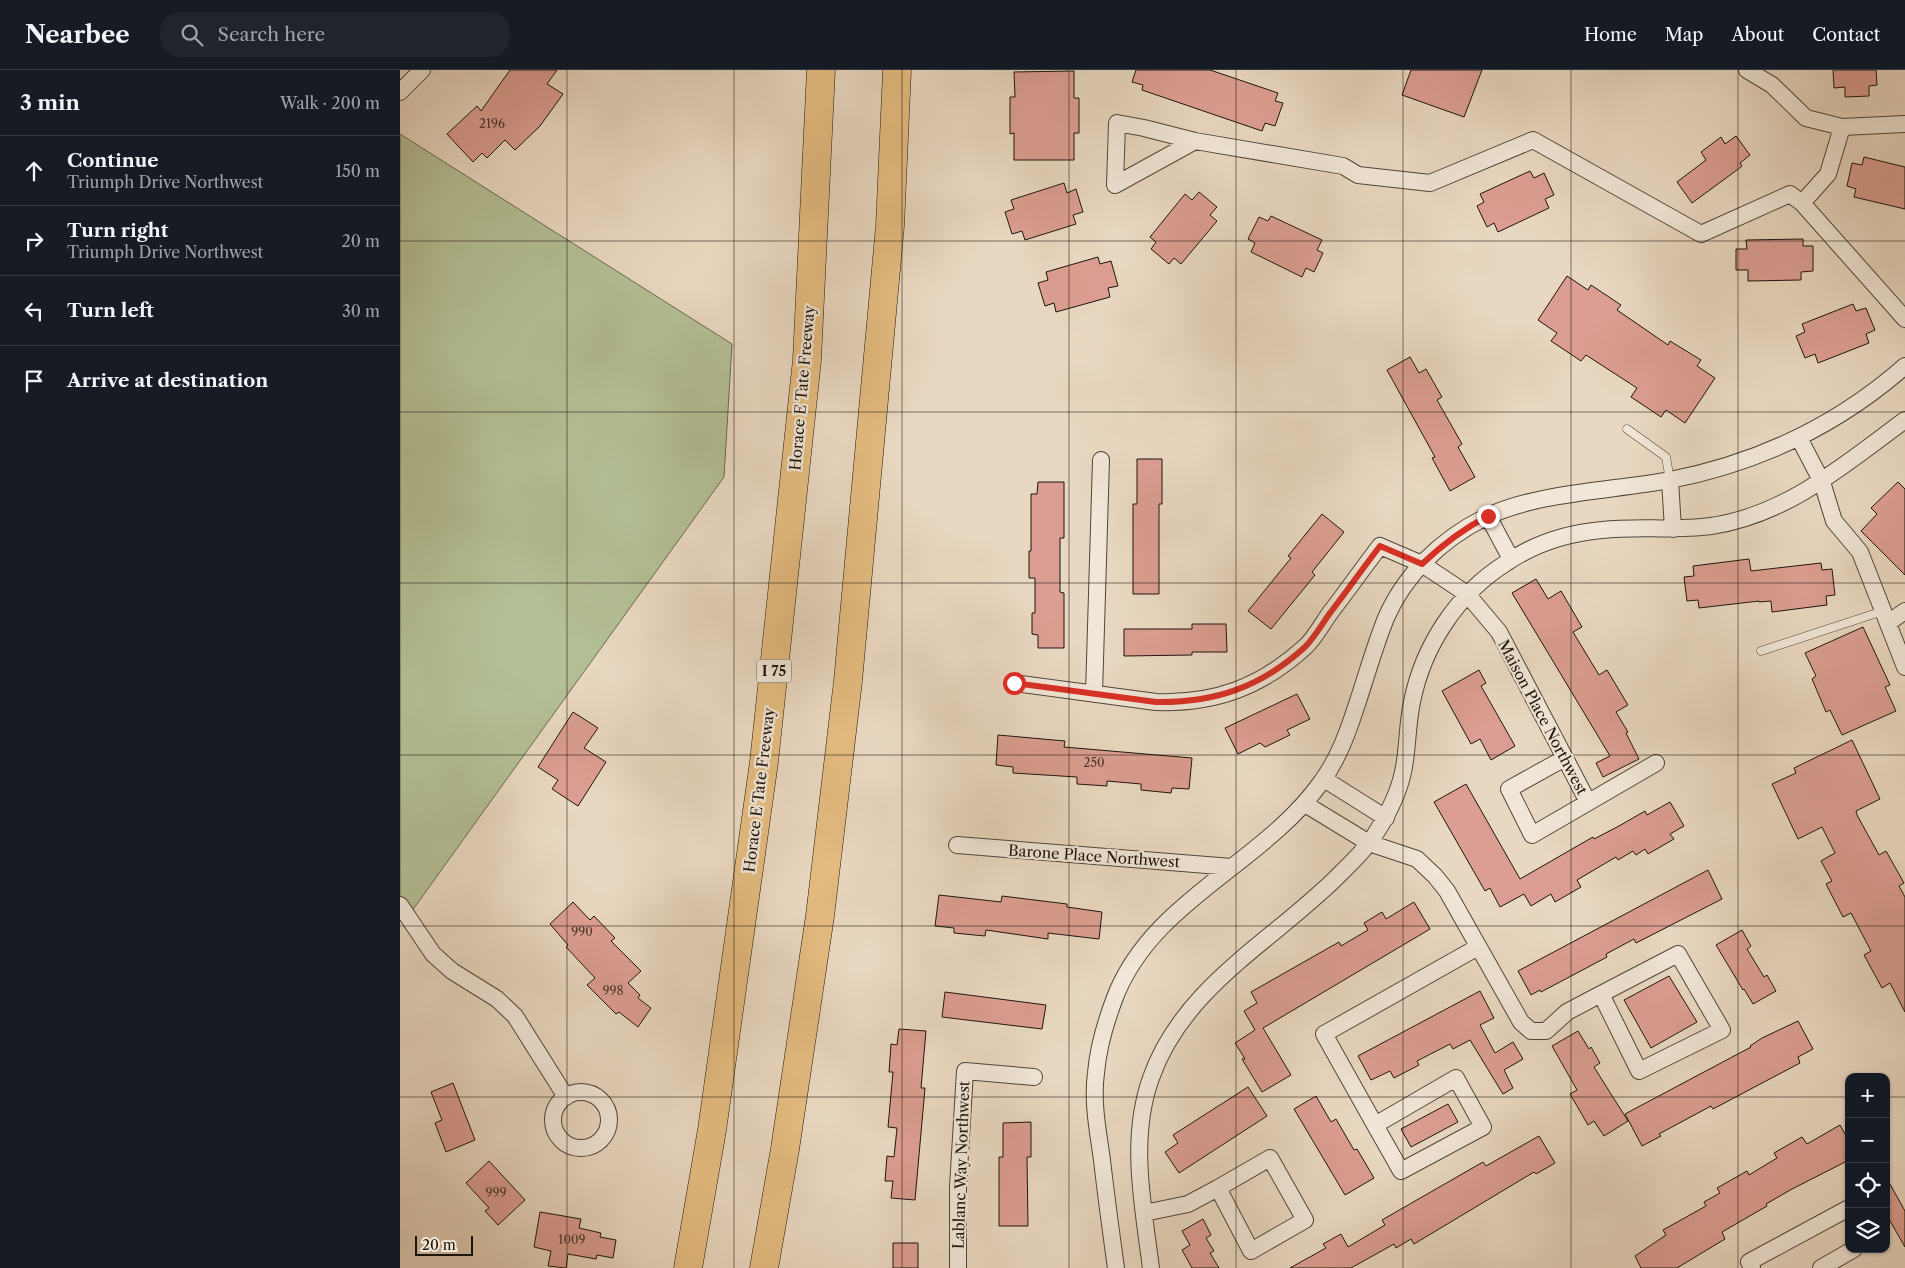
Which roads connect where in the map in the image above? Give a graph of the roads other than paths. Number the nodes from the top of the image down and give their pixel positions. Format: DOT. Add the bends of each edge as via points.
graph roads {
  1 [pos="422,70"];
  2 [pos="821,70"];
  3 [pos="897,70"];
  4 [pos="1748,70"];
  5 [pos="400,92"];
  6 [pos="1905,124"];
  7 [pos="1842,127"];
  8 [pos="1195,140"];
  9 [pos="1802,203"];
  10 [pos="1905,319"];
  11 [pos="1905,366"];
  12 [pos="1905,420"];
  13 [pos="1627,429"];
  14 [pos="1799,438"];
  15 [pos="1101,460"];
  16 [pos="1670,480"];
  17 [pos="1822,482"];
  18 [pos="1488,516"];
  19 [pos="1673,530"];
  20 [pos="1511,559"];
  21 [pos="1422,564"];
  22 [pos="1467,594"];
  23 [pos="1905,611"];
  24 [pos="1885,617"];
  25 [pos="1761,651"];
  26 [pos="1905,667"];
  27 [pos="1014,683"];
  28 [pos="1094,694"];
  29 [pos="1565,758"];
  30 [pos="1656,763"];
  31 [pos="1324,779"];
  32 [pos="1588,802"];
  33 [pos="1305,804"];
  34 [pos="1386,818"];
  35 [pos="1369,843"];
  36 [pos="957,846"];
  37 [pos="1232,867"];
  38 [pos="400,906"];
  39 [pos="1478,947"];
  40 [pos="1601,994"];
  41 [pos="1034,1077"];
  42 [pos="566,1097"];
  43 [pos="1375,1125"];
  44 [pos="1218,1188"];
  45 [pos="1845,1210"];
  46 [pos="1144,1212"];
  47 [pos="1847,1253"];
  48 [pos="688,1268"];
  49 [pos="764,1268"];
  50 [pos="958,1268"];
  51 [pos="1116,1268"];
  52 [pos="1151,1268"];
  53 [pos="1752,1268"];
  54 [pos="1821,1268"];
  1 -- 5 [label="street"];
  2 -- 48 [label="highway, Horace E Tate Freeway / I 75" via="807,360 764,762 712,1130"];
  3 -- 49 [label="highway" via="890,226 848,681 820,916"];
  4 -- 7 [label="street" via="1772,85 1806,118"];
  6 -- 7 [label="street"];
  7 -- 9 [label="street" via="1828,174"];
  8 -- 8 [label="street" via="1117,123 1115,185"];
  8 -- 9 [label="street" via="1343,166 1358,175 1430,183 1533,140 1701,234 1790,194"];
  9 -- 10 [label="street"];
  11 -- 14 [label="street" via="1834,419"];
  12 -- 17 [label="street"];
  13 -- 16 [label="lane" via="1666,457"];
  14 -- 16 [label="street" via="1736,463"];
  14 -- 17 [label="street"];
  15 -- 28 [label="street"];
  16 -- 18 [label="street" via="1538,500"];
  16 -- 19 [label="street"];
  17 -- 19 [label="street" via="1788,502 1753,516 1712,526"];
  17 -- 24 [label="street" via="1834,522 1860,552"];
  18 -- 20 [label="street"];
  18 -- 21 [label="street" via="1445,542"];
  19 -- 20 [label="street" via="1602,530 1556,539"];
  20 -- 22 [label="street"];
  21 -- 22 [label="street, Maison Place Northwest"];
  21 -- 28 [label="street, Maison Place Northwest" via="1380,546 1306,645 1274,672 1240,690 1210,699 1178,702"];
  21 -- 31 [label="street" via="1402,588 1387,616 1347,734"];
  22 -- 29 [label="street, Maison Place Northwest" via="1499,632"];
  22 -- 34 [label="street" via="1441,628 1422,667 1412,702 1403,773"];
  23 -- 24 [label="street"];
  24 -- 25 [label="lane"];
  24 -- 26 [label="street"];
  27 -- 28 [label="street"];
  29 -- 32 [label="street, Maison Place Northwest"];
  29 -- 32 [label="street" via="1509,789 1532,835"];
  30 -- 32 [label="street, Maison Place Northwest"];
  31 -- 33 [label="street"];
  31 -- 34 [label="street"];
  33 -- 35 [label="street"];
  33 -- 37 [label="street"];
  34 -- 35 [label="street"];
  35 -- 39 [label="street" via="1416,859 1435,876"];
  35 -- 46 [label="street" via="1324,890 1207,990 1170,1036 1151,1078 1140,1120 1138,1159"];
  36 -- 37 [label="street, Barone Place Northwest"];
  37 -- 51 [label="street" via="1172,917 1142,951 1115,997 1100,1044 1095,1076 1095,1113"];
  38 -- 42 [label="street" via="433,954 452,971 497,999 515,1016"];
  39 -- 40 [label="street" via="1521,1022 1531,1031 1546,1031 1567,1012"];
  39 -- 43 [label="street" via="1324,1034"];
  40 -- 40 [label="street" via="1639,1072 1722,1030 1678,954"];
  41 -- 50 [label="street, Lablanc Way Northwest" via="965,1071 958,1187"];
  43 -- 43 [label="street" via="1456,1078 1483,1127 1401,1171"];
  44 -- 44 [label="street" via="1270,1158 1305,1220 1251,1251"];
  44 -- 46 [label="street" via="1188,1204"];
  45 -- 53 [label="street" via="1749,1262"];
  46 -- 52 [label="street"];
  47 -- 54 [label="street"];
}
